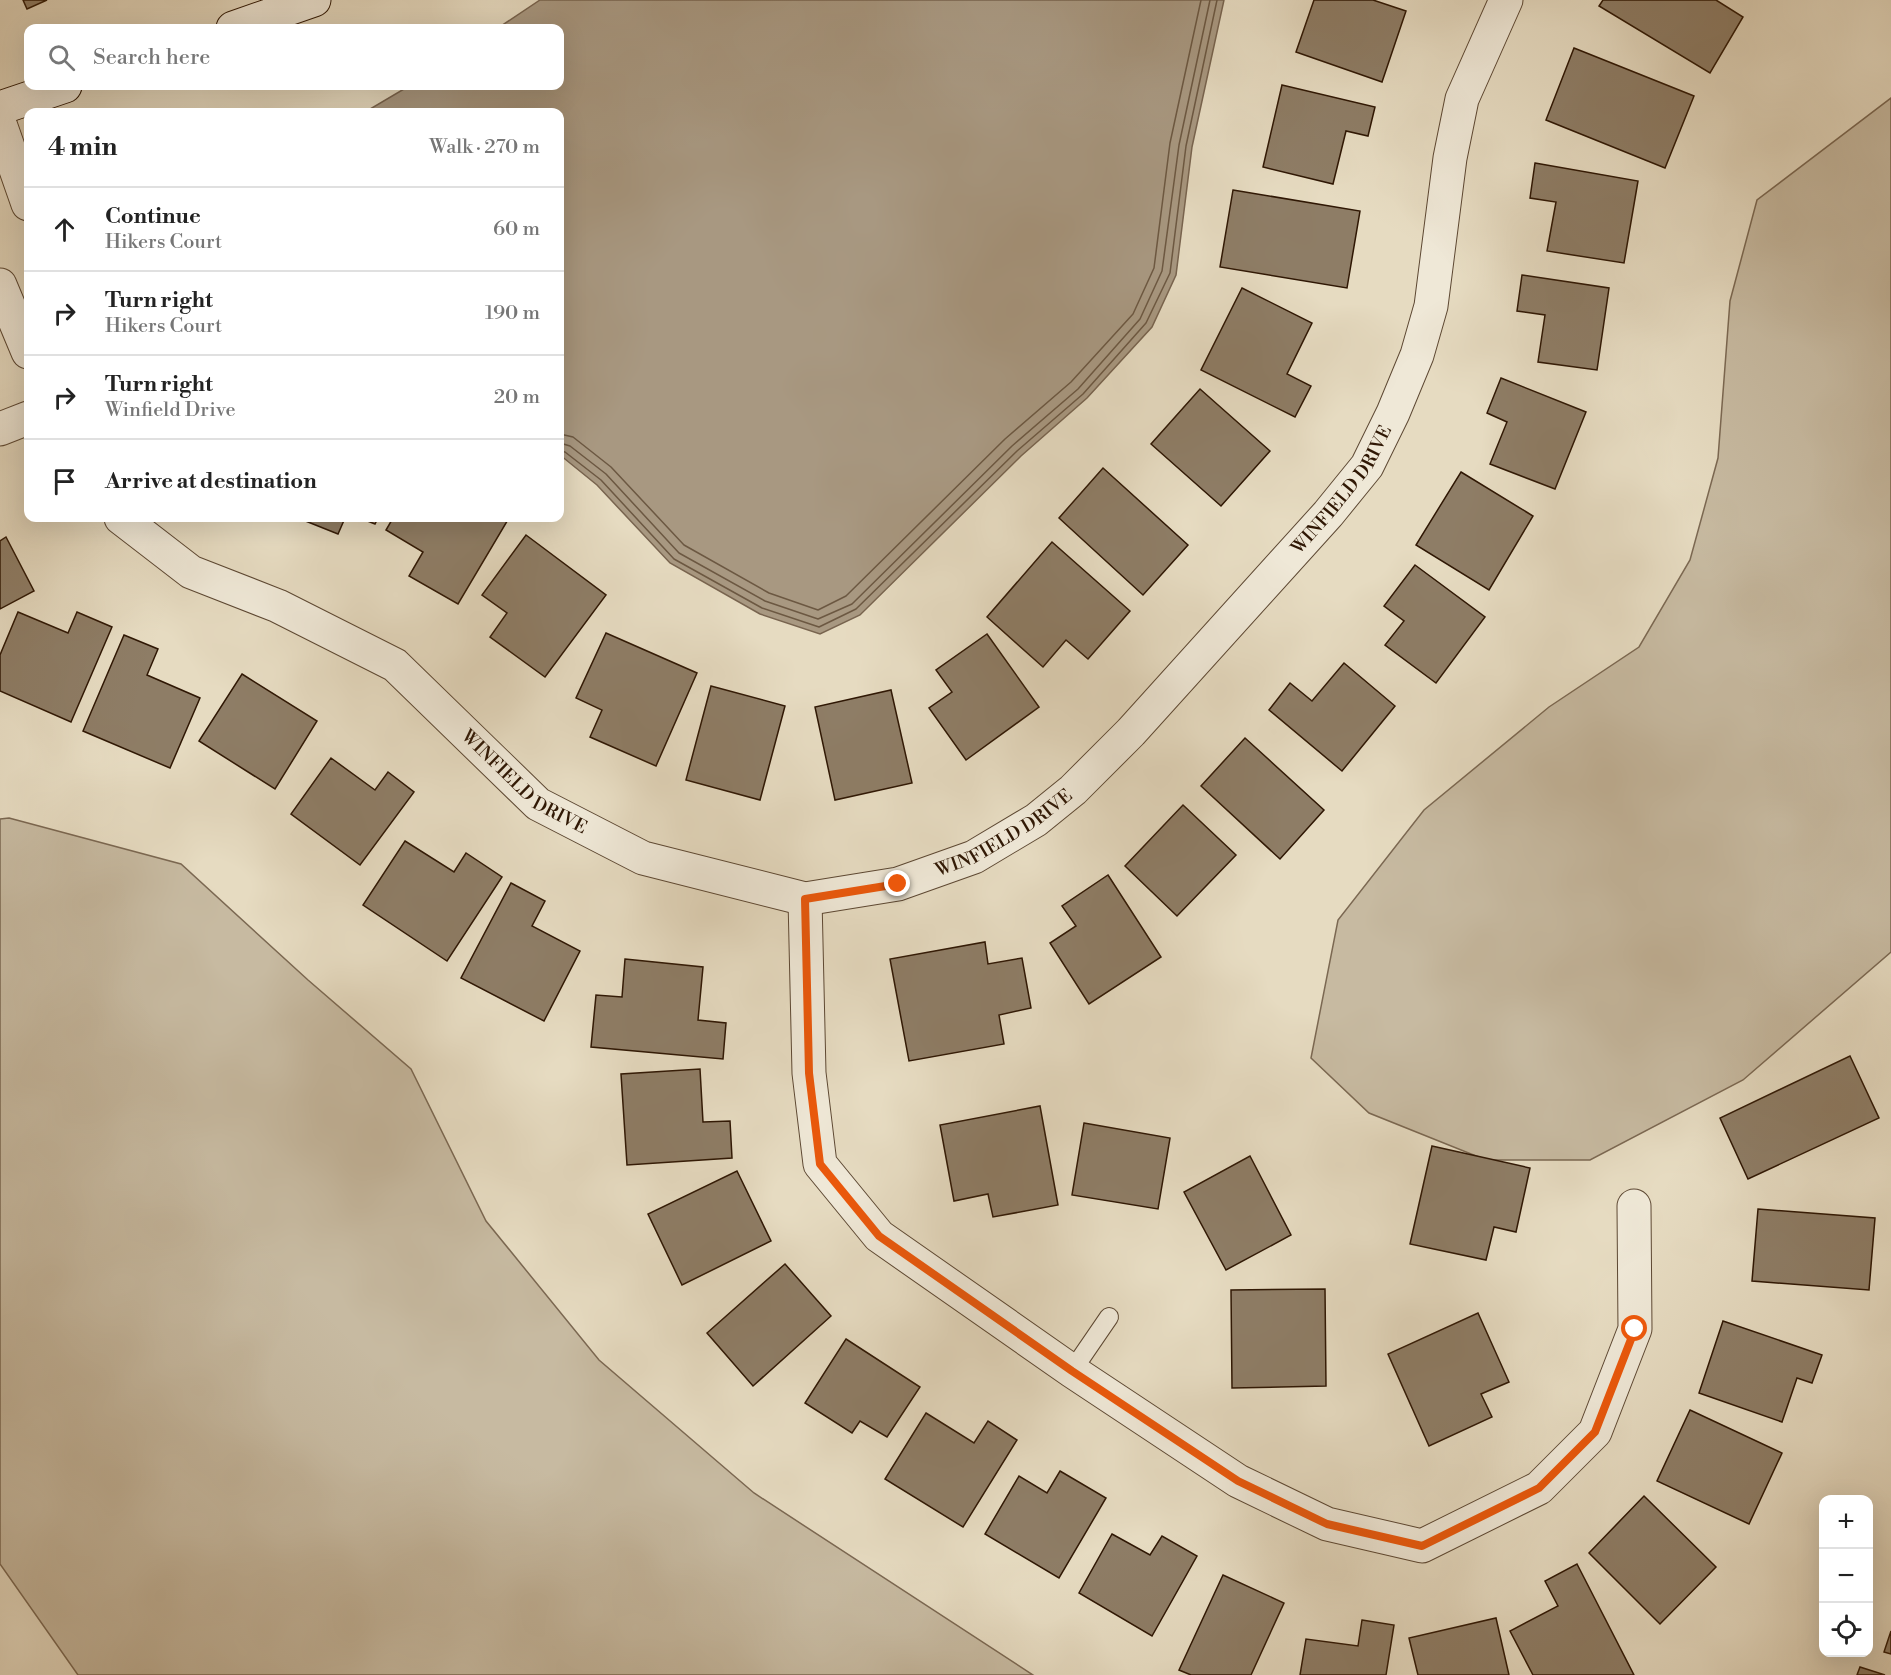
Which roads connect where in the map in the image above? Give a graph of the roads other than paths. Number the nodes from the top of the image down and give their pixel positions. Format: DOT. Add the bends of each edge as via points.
graph roads {
  1 [pos="314,0"];
  2 [pos="1506,0"];
  3 [pos="245,24"];
  4 [pos="53,90"];
  5 [pos="0,108"];
  6 [pos="0,124"];
  7 [pos="24,193"];
  8 [pos="0,285"];
  9 [pos="24,342"];
  10 [pos="24,420"];
  11 [pos="0,429"];
  12 [pos="126,522"];
  13 [pos="805,899"];
  14 [pos="1634,1206"];
  15 [pos="1109,1317"];
  16 [pos="1072,1371"];
  1 -- 3 [label="street"];
  2 -- 13 [label="street, WINFIELD DRIVE" via="1462,99 1450,158 1431,306 1418,355 1367,466 1131,732 1073,790 1036,820 974,857 898,884"];
  4 -- 5 [label="street"];
  6 -- 7 [label="street"];
  8 -- 9 [label="street"];
  10 -- 11 [label="street"];
  12 -- 13 [label="street, WINFIELD DRIVE" via="191,572 278,606 395,665 538,804 643,858"];
  13 -- 16 [label="street" via="809,1073 820,1164 879,1236"];
  14 -- 16 [label="street" via="1635,1329 1595,1432 1539,1488 1422,1546 1327,1524 1238,1481"];
  15 -- 16 [label="lane"];
}
